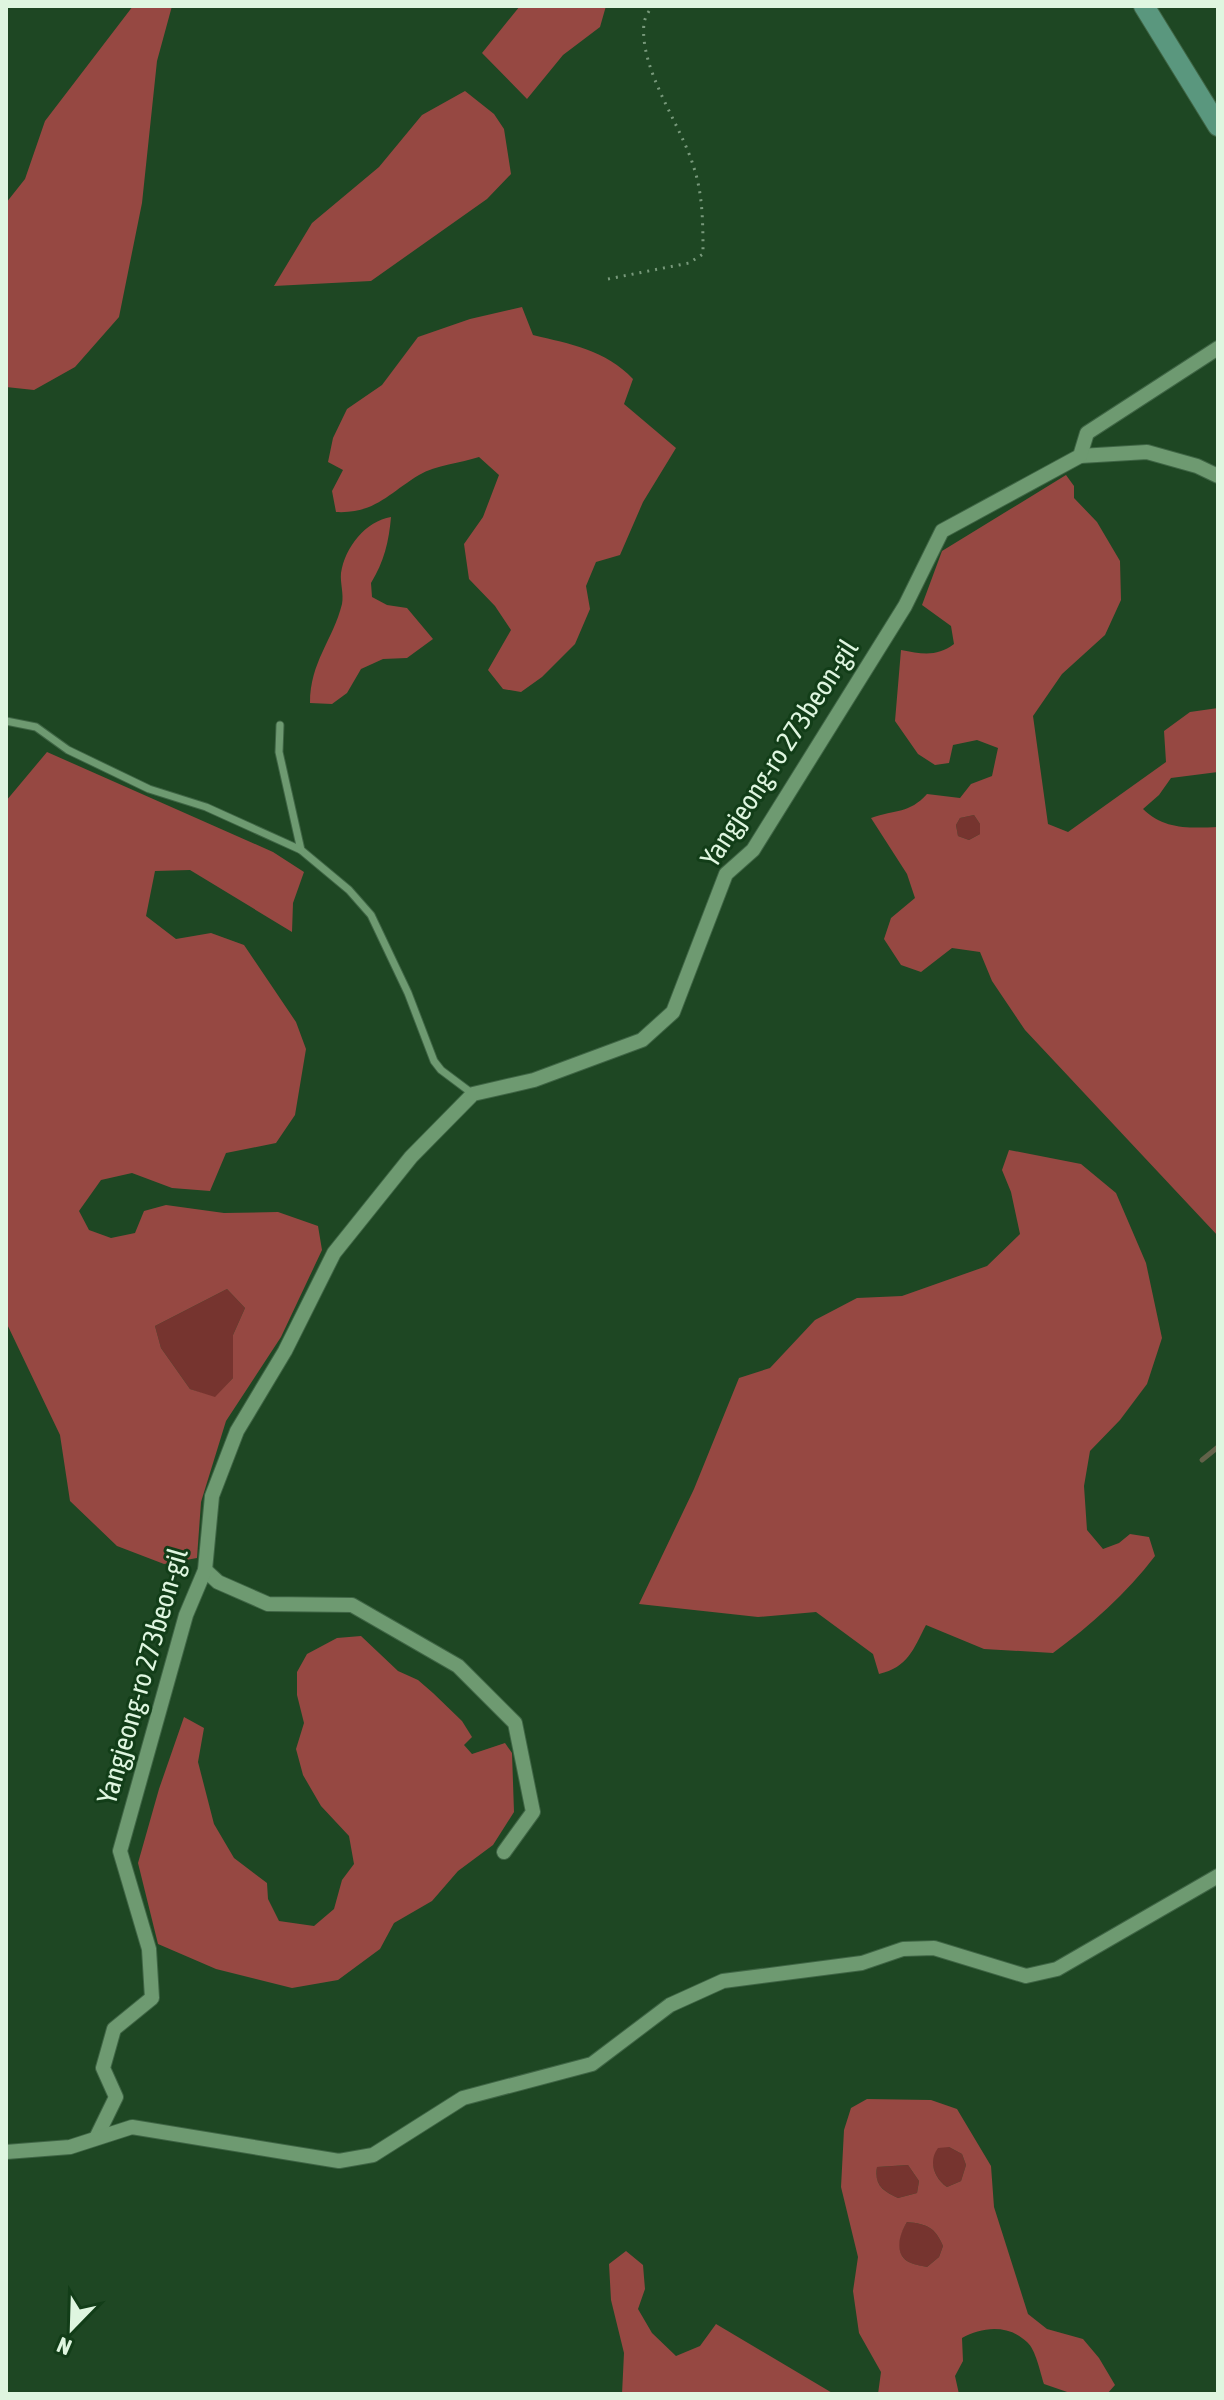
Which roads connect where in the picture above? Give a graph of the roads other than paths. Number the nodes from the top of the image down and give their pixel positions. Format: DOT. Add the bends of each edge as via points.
graph roads {
  1 [pos="1144,6"];
  2 [pos="1218,126"];
  3 [pos="1218,348"];
  4 [pos="1080,456"];
  5 [pos="1218,476"];
  6 [pos="6,721"];
  7 [pos="280,725"];
  8 [pos="301,850"];
  9 [pos="473,1094"];
  10 [pos="205,1570"];
  11 [pos="504,1852"];
  12 [pos="1218,1876"];
  13 [pos="96,2138"];
  14 [pos="6,2152"];
  1 -- 2 [label="main road"];
  3 -- 4 [label="street, Yangjeong-ro 273beon-gil" via="1087,433"];
  4 -- 5 [label="street" via="1147,452"];
  4 -- 9 [label="street, Yangjeong-ro 273beon-gil" via="942,531 905,606 753,850 726,874 673,1012 642,1040 534,1080"];
  6 -- 8 [label="lane" via="36,727 68,750 149,789 206,807"];
  7 -- 8 [label="lane" via="279,752"];
  8 -- 9 [label="lane" via="371,915 434,1061"];
  9 -- 10 [label="street, Yangjeong-ro 273beon-gil" via="411,1157 334,1253 237,1431 212,1496"];
  10 -- 11 [label="street" via="218,1582 268,1604 352,1605 458,1666 515,1723 533,1812"];
  10 -- 13 [label="street, Yangjeong-ro 273beon-gil" via="186,1615 120,1851 149,1949 152,1998 114,2029 103,2068 116,2097"];
  12 -- 13 [label="street" via="1057,1969 1026,1976 934,1948 723,1981 670,2005 592,2064 463,2098 373,2155 339,2161 132,2127"];
  13 -- 14 [label="street" via="70,2147"];
}
